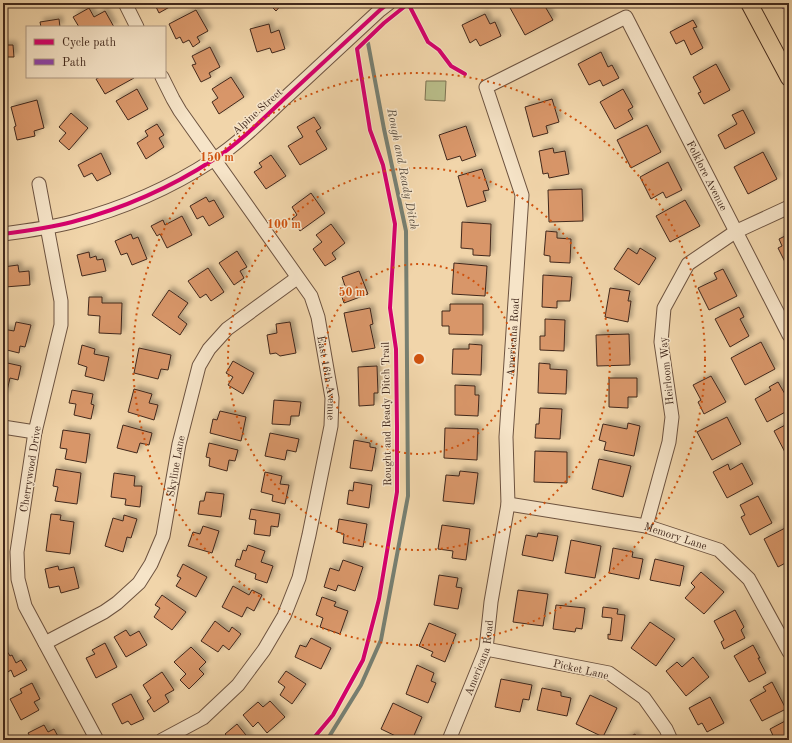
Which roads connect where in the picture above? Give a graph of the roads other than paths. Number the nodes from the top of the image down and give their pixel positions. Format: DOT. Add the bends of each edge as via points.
graph roads {
  1 [pos="125,3"];
  2 [pos="389,3"];
  3 [pos="749,3"];
  4 [pos="626,17"];
  5 [pos="136,26"];
  6 [pos="162,78"];
  7 [pos="789,78"];
  8 [pos="214,159"];
  9 [pos="39,184"];
  10 [pos="789,207"];
  11 [pos="47,227"];
  12 [pos="736,232"];
  13 [pos="3,234"];
  14 [pos="298,278"];
  15 [pos="789,335"];
  16 [pos="3,427"];
  17 [pos="35,432"];
  18 [pos="508,504"];
  19 [pos="646,526"];
  20 [pos="45,643"];
  21 [pos="486,649"];
  22 [pos="789,652"];
  23 [pos="97,740"];
  24 [pos="162,740"];
  25 [pos="449,740"];
  26 [pos="671,740"];
  1 -- 5 [label="street"];
  2 -- 8 [label="street, Alpine Street" via="260,121"];
  3 -- 7 [label="main road"];
  4 -- 12 [label="street, Folklore Avenue"];
  4 -- 18 [label="street, Americana Road" via="486,87 522,195 506,437"];
  6 -- 8 [label="street, East 16th Avenue" via="173,99"];
  8 -- 11 [label="street, Alpine Street" via="160,190 120,207 71,223"];
  8 -- 14 [label="street, East 16th Avenue"];
  9 -- 11 [label="street, Cherrywood Drive"];
  10 -- 12 [label="street, Heirloom Way"];
  11 -- 13 [label="street, Alpine Street"];
  11 -- 17 [label="street, Cherrywood Drive" via="61,301 61,325"];
  12 -- 15 [label="street, Folklore Avenue"];
  12 -- 19 [label="street, Heirloom Way" via="688,264 664,308 661,342 672,417 669,442"];
  14 -- 20 [label="street, Skyline Lane" via="227,329 209,349 199,366 179,444 163,536 151,564 138,582 117,603"];
  14 -- 24 [label="street, East 16th Avenue" via="311,296 318,317 332,398 331,426 299,578 284,616 264,650 238,684 202,718"];
  16 -- 17 [label="street"];
  17 -- 20 [label="street, Cherrywood Drive" via="17,552 18,579 25,606"];
  18 -- 19 [label="street, Memory Lane"];
  18 -- 21 [label="street, Americana Road" via="491,602"];
  19 -- 22 [label="street, Memory Lane" via="719,550 749,579"];
  20 -- 23 [label="street, Cherrywood Drive"];
  21 -- 25 [label="street, Americana Road"];
  21 -- 26 [label="street, Picket Lane" via="609,673 644,698"];
}
